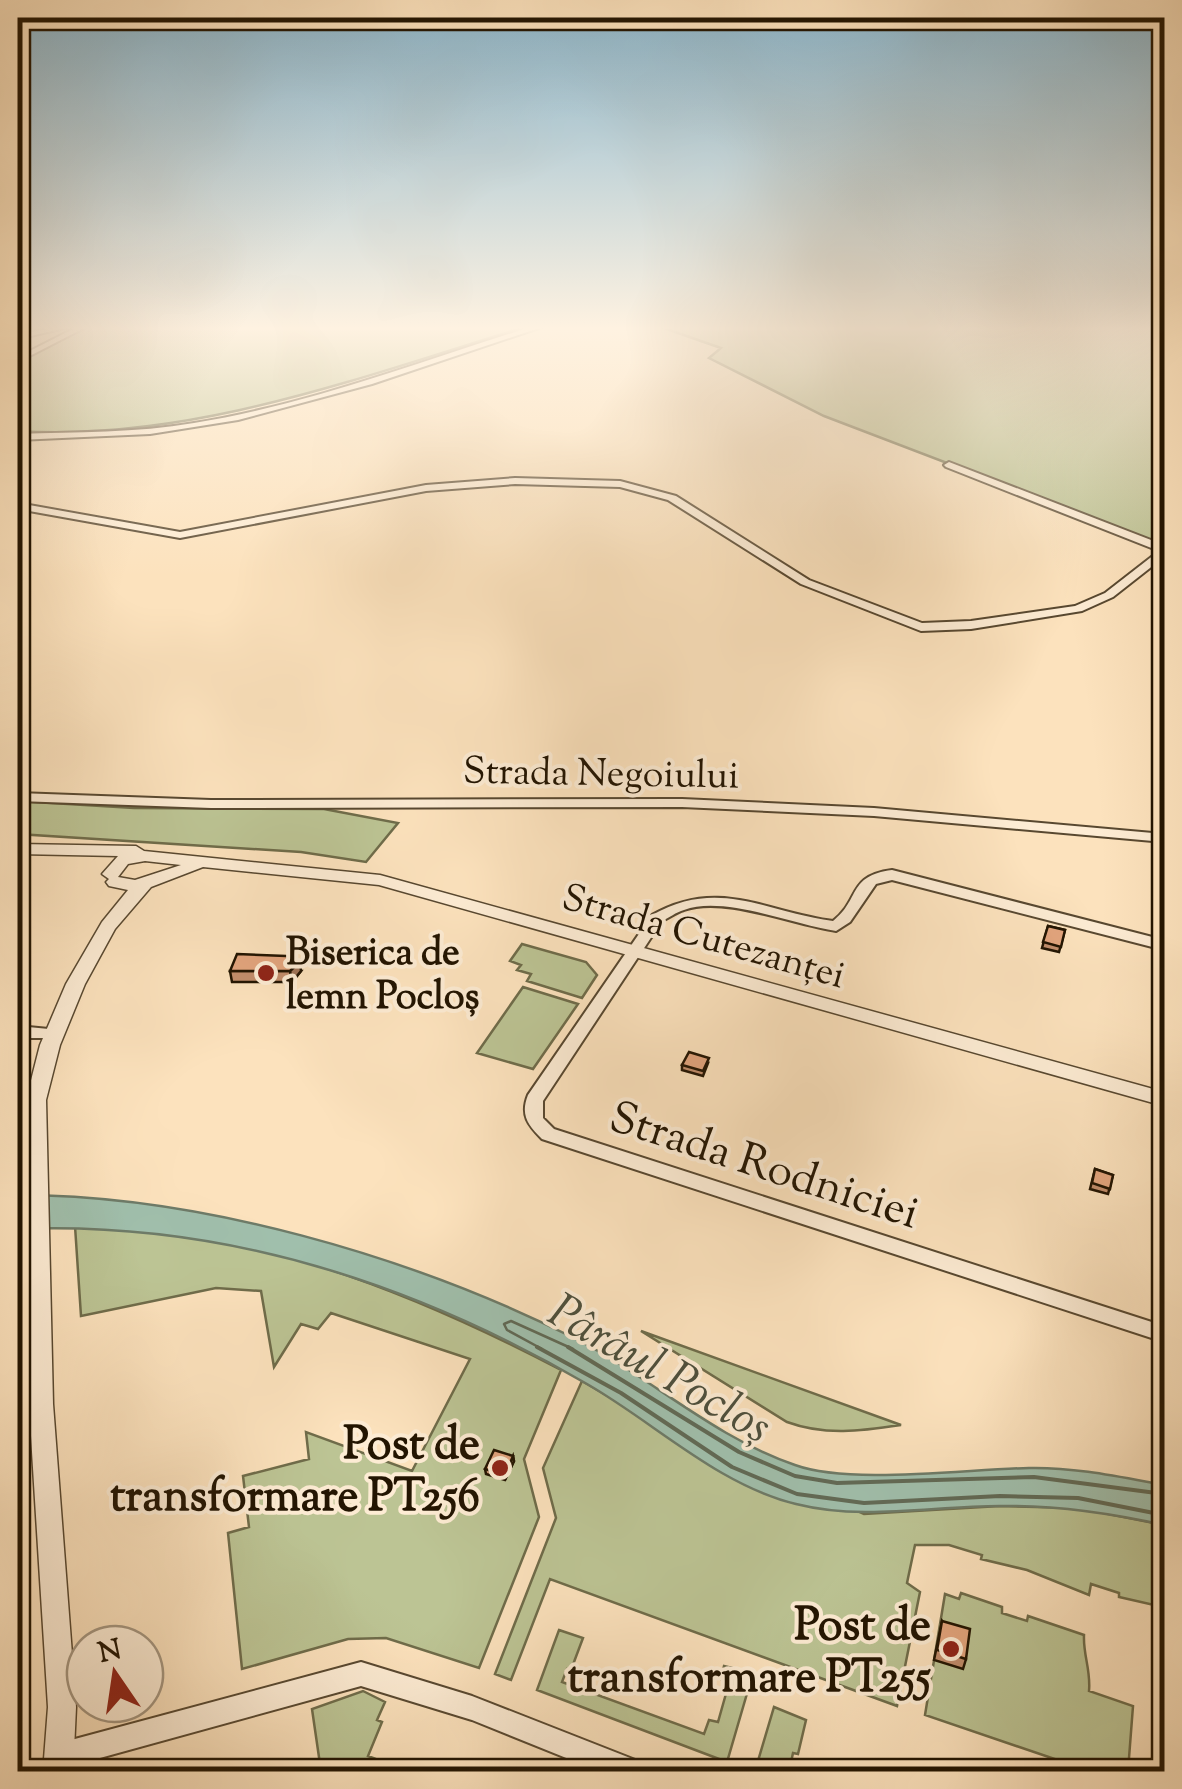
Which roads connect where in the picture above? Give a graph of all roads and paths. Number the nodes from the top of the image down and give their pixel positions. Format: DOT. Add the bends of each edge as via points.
graph roads {
  1 [pos="264,409"];
  2 [pos="18,437"];
  3 [pos="948,464"];
  4 [pos="18,506"];
  5 [pos="1164,550"];
  6 [pos="18,796"];
  7 [pos="1164,838"];
  8 [pos="18,850"];
  9 [pos="74,854"];
  10 [pos="144,856"];
  11 [pos="220,863"];
  12 [pos="113,878"];
  13 [pos="150,881"];
  14 [pos="112,918"];
  15 [pos="1164,945"];
  16 [pos="634,953"];
  17 [pos="18,1032"];
  18 [pos="54,1034"];
  19 [pos="1164,1100"];
  20 [pos="28,1334"];
  21 [pos="1164,1334"];
  22 [pos="59,1764"];
  23 [pos="634,1772"];
  1 -- 2 [label="street" via="164,429"];
  3 -- 5 [label="street"];
  4 -- 5 [label="street" via="180,535 426,488 514,481 620,484 672,498 805,582 922,627 1078,609 1109,595"];
  6 -- 7 [label="street, Strada Negoiului" via="311,805 682,803"];
  8 -- 9 [label="street, Strada Cutezanței"];
  8 -- 11 [label="street" via="147,852"];
  9 -- 10 [label="street, Strada Cutezanței"];
  9 -- 12 [label="street, Strada Cutezanței" via="99,863"];
  10 -- 11 [label="street, Strada Cutezanței"];
  10 -- 12 [label="street" via="122,860"];
  10 -- 13 [label="street" via="162,868"];
  11 -- 13 [label="street, Strada Cutezanței"];
  11 -- 16 [label="street, Strada Cutezanței" via="380,880"];
  12 -- 13 [label="street" via="128,886"];
  12 -- 14 [label="street"];
  13 -- 14 [label="street"];
  14 -- 18 [label="street"];
  15 -- 16 [label="street, Strada Rodniciei" via="878,875 867,880 836,926 719,900 690,900 657,918"];
  16 -- 19 [label="street, Strada Cutezanței"];
  16 -- 21 [label="street, Strada Rodniciei" via="534,1100 534,1120 548,1134"];
  17 -- 18 [label="street"];
  18 -- 20 [label="street" via="36,1100"];
  20 -- 22 [label="street" via="41,1404 62,1706"];
  22 -- 23 [label="street" via="361,1674 472,1708"];
}
